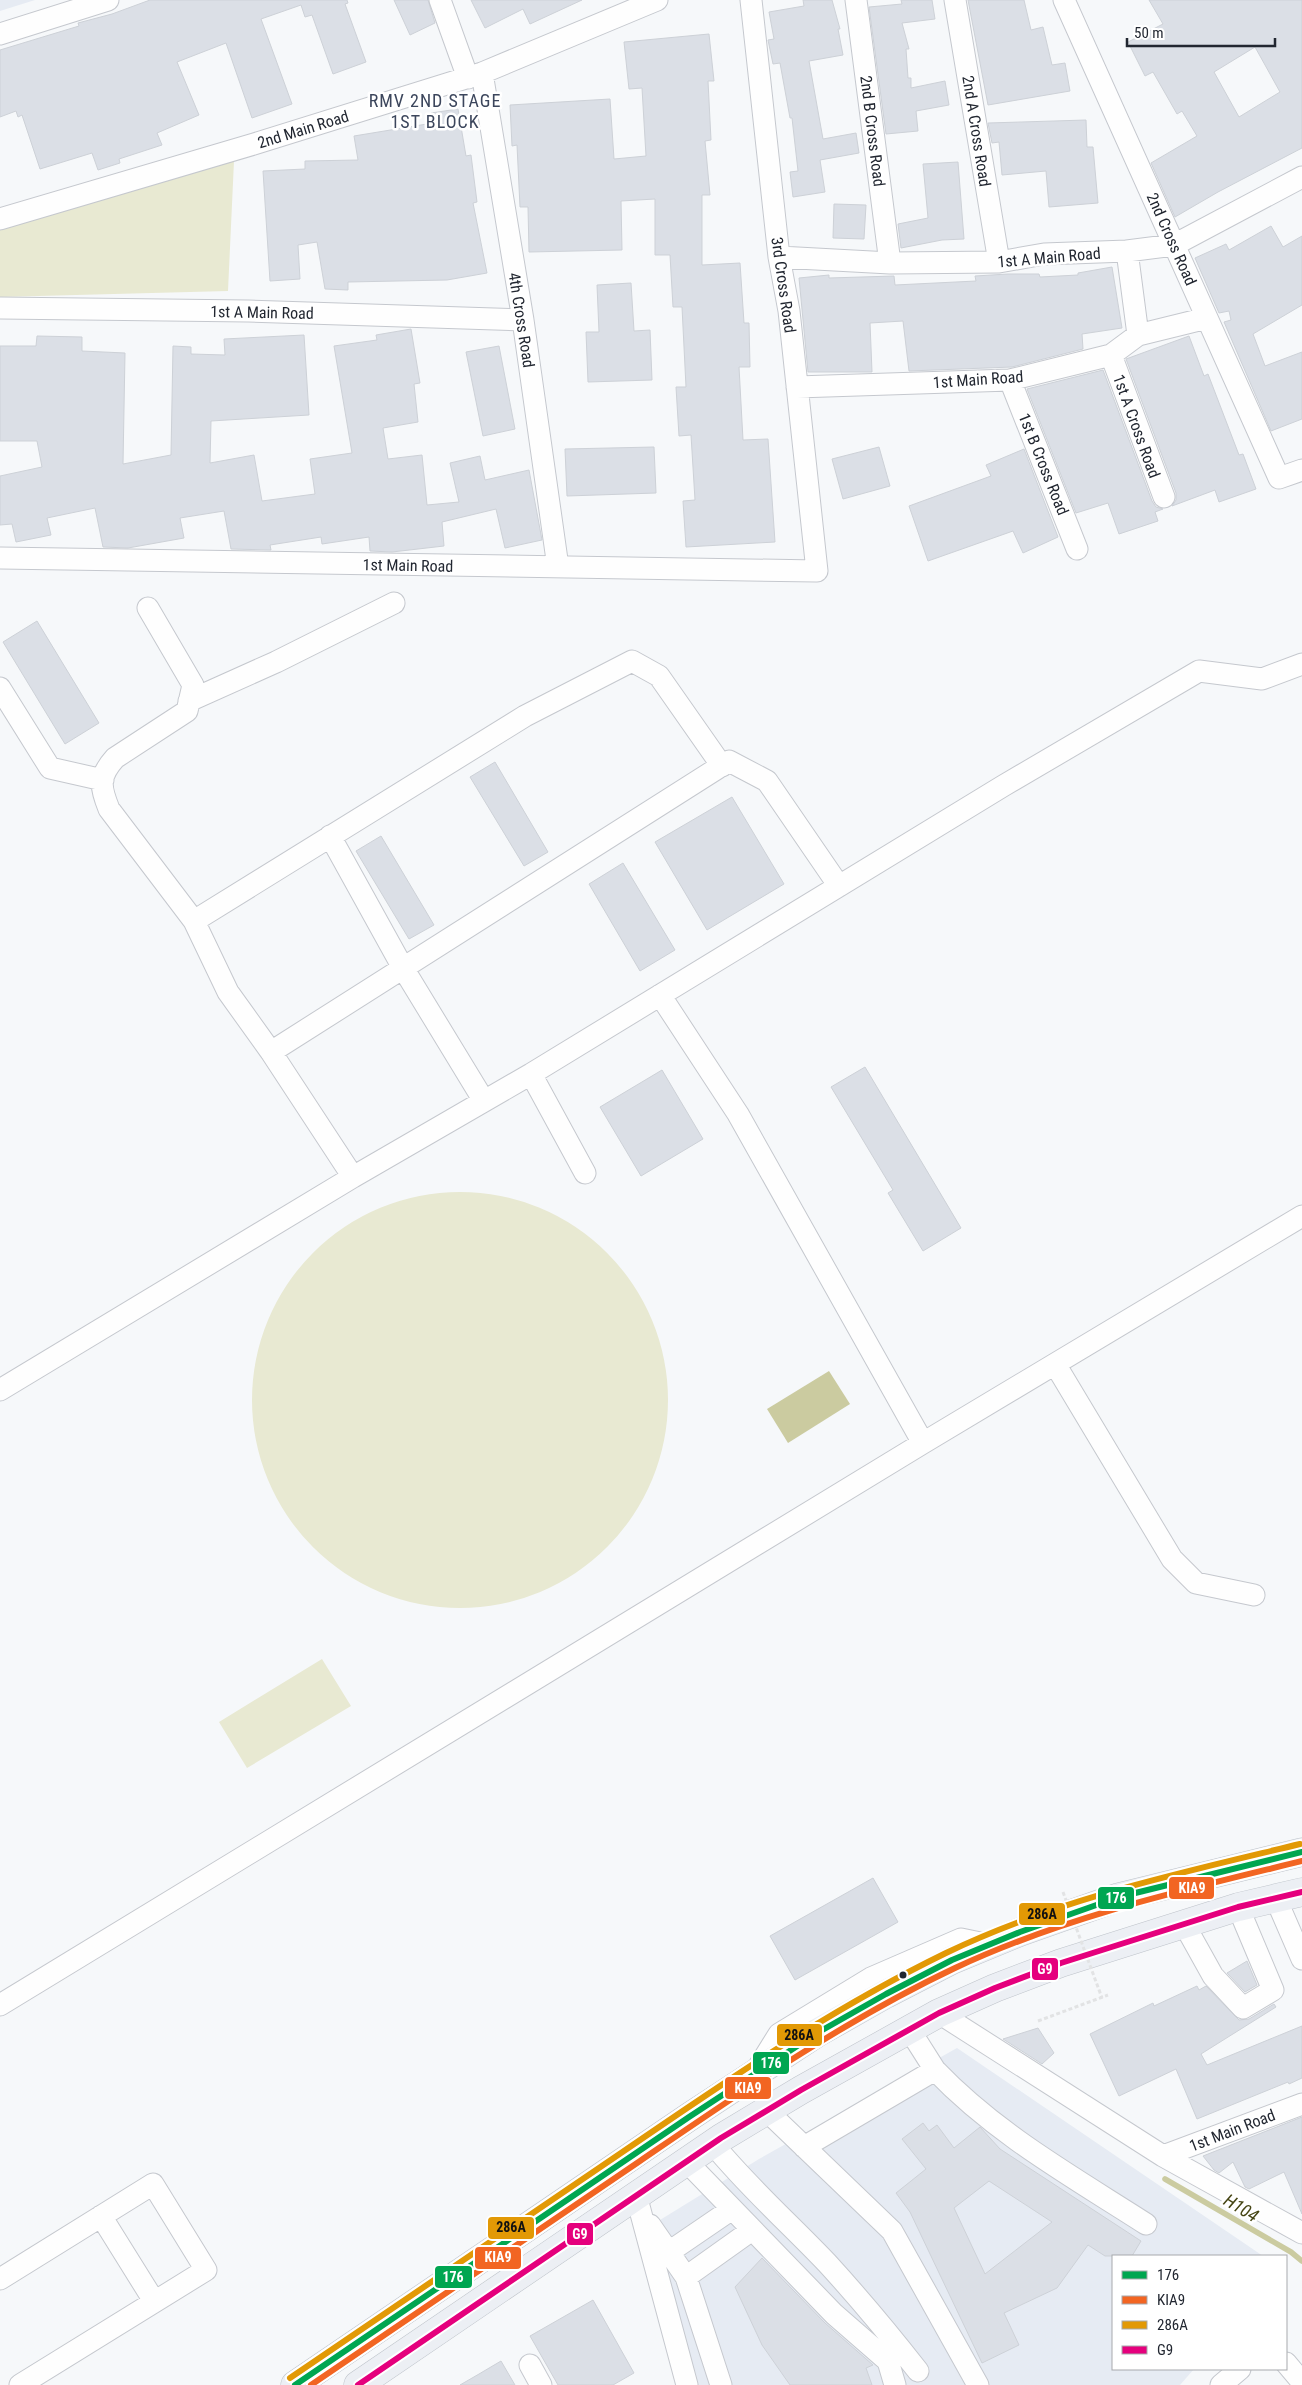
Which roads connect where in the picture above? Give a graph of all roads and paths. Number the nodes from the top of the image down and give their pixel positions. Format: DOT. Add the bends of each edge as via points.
graph roads {
  1 [pos="108,0"];
  2 [pos="440,0"];
  3 [pos="656,0"];
  4 [pos="751,0"];
  5 [pos="856,0"];
  6 [pos="955,0"];
  7 [pos="1064,0"];
  8 [pos="0,34"];
  9 [pos="475,76"];
  10 [pos="1302,177"];
  11 [pos="0,219"];
  12 [pos="1174,245"];
  13 [pos="1127,251"];
  14 [pos="779,257"];
  15 [pos="999,262"];
  16 [pos="890,263"];
  17 [pos="0,308"];
  18 [pos="1207,318"];
  19 [pos="523,320"];
  20 [pos="1138,335"];
  21 [pos="1111,355"];
  22 [pos="1010,380"];
  23 [pos="797,388"];
  24 [pos="1302,470"];
  25 [pos="1164,497"];
  26 [pos="1078,549"];
  27 [pos="0,558"];
  28 [pos="558,567"];
  29 [pos="817,570"];
  30 [pos="394,603"];
  31 [pos="148,608"];
  32 [pos="1302,664"];
  33 [pos="0,688"];
  34 [pos="189,701"];
  35 [pos="722,766"];
  36 [pos="103,780"];
  37 [pos="330,836"];
  38 [pos="839,886"];
  39 [pos="194,921"];
  40 [pos="403,968"];
  41 [pos="660,996"];
  42 [pos="271,1052"];
  43 [pos="531,1074"];
  44 [pos="484,1101"];
  45 [pos="585,1173"];
  46 [pos="352,1177"];
  47 [pos="1302,1216"];
  48 [pos="1055,1364"];
  49 [pos="0,1390"];
  50 [pos="922,1443"];
  51 [pos="1254,1595"];
  52 [pos="1302,1852"];
  53 [pos="1063,1892"];
  54 [pos="1302,1892"];
  55 [pos="1276,1899"];
  56 [pos="1238,1906"];
  57 [pos="1184,1924"];
  58 [pos="1302,1959"];
  59 [pos="1108,1995"];
  60 [pos="1102,1998"];
  61 [pos="0,2005"];
  62 [pos="939,2013"];
  63 [pos="1038,2021"];
  64 [pos="909,2029"];
  65 [pos="935,2070"];
  66 [pos="1302,2104"];
  67 [pos="767,2111"];
  68 [pos="713,2144"];
  69 [pos="804,2147"];
  70 [pos="1163,2156"];
  71 [pos="686,2161"];
  72 [pos="638,2203"];
  73 [pos="732,2209"];
  74 [pos="101,2216"];
  75 [pos="1146,2224"];
  76 [pos="752,2230"];
  77 [pos="1302,2233"];
  78 [pos="669,2252"];
  79 [pos="686,2277"];
  80 [pos="0,2280"];
  81 [pos="154,2300"];
  82 [pos="1287,2363"];
  83 [pos="530,2365"];
  84 [pos="1239,2370"];
  85 [pos="918,2371"];
  86 [pos="1302,2382"];
  87 [pos="20,2385"];
  88 [pos="295,2385"];
  89 [pos="358,2385"];
  90 [pos="541,2385"];
  91 [pos="687,2385"];
  92 [pos="721,2385"];
  93 [pos="896,2385"];
  94 [pos="978,2385"];
  95 [pos="1221,2385"];
  1 -- 8 [label="street"];
  2 -- 9 [label="street, 4th Cross Road"];
  3 -- 9 [label="street, 2nd Main Road"];
  4 -- 14 [label="street, 3rd Cross Road"];
  5 -- 16 [label="street, 2nd B Cross Road"];
  6 -- 15 [label="street, 2nd A Cross Road"];
  7 -- 12 [label="street, 2nd Cross Road"];
  9 -- 11 [label="street, 2nd Main Road"];
  9 -- 19 [label="street, 4th Cross Road"];
  10 -- 12 [label="street, 1st A Main Road"];
  12 -- 13 [label="street, 1st A Main Road"];
  12 -- 18 [label="street, 2nd Cross Road"];
  13 -- 15 [label="street, 1st A Main Road" via="1044,254"];
  13 -- 20 [label="street"];
  14 -- 16 [label="street, 1st A Main Road"];
  14 -- 23 [label="street, 3rd Cross Road"];
  15 -- 16 [label="street, 1st A Main Road"];
  17 -- 19 [label="street, 1st A Main Road" via="248,311"];
  18 -- 20 [label="street, 1st Main Road"];
  18 -- 24 [label="street, 2nd Cross Road" via="1280,478"];
  19 -- 28 [label="street, 4th Cross Road"];
  20 -- 21 [label="street, 1st Main Road"];
  21 -- 22 [label="street, 1st Main Road"];
  21 -- 25 [label="street, 1st A Cross Road"];
  22 -- 23 [label="street, 1st Main Road"];
  22 -- 26 [label="street, 1st B Cross Road"];
  23 -- 29 [label="street, 3rd Cross Road"];
  27 -- 28 [label="street, 1st Main Road"];
  28 -- 29 [label="street, 1st Main Road"];
  30 -- 34 [label="street"];
  31 -- 34 [label="street" via="193,685"];
  32 -- 38 [label="street" via="1262,679 1199,671"];
  33 -- 36 [label="street" via="50,768"];
  34 -- 36 [label="street" via="187,711 115,758 105,768"];
  35 -- 37 [label="street" via="659,676 632,661 525,716"];
  35 -- 38 [label="street" via="729,761 767,782"];
  35 -- 40 [label="street"];
  36 -- 39 [label="street" via="101,790 109,809"];
  37 -- 39 [label="street"];
  37 -- 40 [label="street"];
  38 -- 41 [label="street"];
  39 -- 42 [label="street" via="228,992"];
  40 -- 42 [label="street"];
  40 -- 44 [label="street"];
  41 -- 43 [label="street"];
  41 -- 50 [label="street" via="738,1114"];
  42 -- 46 [label="street"];
  43 -- 44 [label="street"];
  43 -- 45 [label="street"];
  44 -- 46 [label="street"];
  46 -- 49 [label="street"];
  47 -- 48 [label="street"];
  48 -- 50 [label="street"];
  48 -- 51 [label="street" via="1172,1559 1196,1583"];
  50 -- 61 [label="street"];
  52 -- 88 [label="highway" via="1119,1897 990,1944 886,1994 753,2075"];
  53 -- 60 [label="path, bridge"];
  54 -- 55 [label="highway"];
  55 -- 56 [label="highway"];
  55 -- 58 [label="street"];
  56 -- 57 [label="highway"];
  56 -- 57 [label="street" via="1273,1990 1243,2008 1213,1976"];
  57 -- 62 [label="highway" via="1061,1963"];
  59 -- 60 [label="path"];
  60 -- 63 [label="path"];
  62 -- 64 [label="highway"];
  62 -- 70 [label="street"];
  64 -- 65 [label="street"];
  64 -- 67 [label="highway"];
  65 -- 69 [label="street"];
  65 -- 75 [label="street" via="963,2099 1023,2146"];
  66 -- 70 [label="street, 1st Main Road"];
  67 -- 68 [label="highway"];
  67 -- 69 [label="street"];
  68 -- 71 [label="highway"];
  68 -- 85 [label="street" via="738,2175 826,2263"];
  69 -- 94 [label="street" via="892,2231"];
  70 -- 77 [label="street"];
  71 -- 72 [label="highway"];
  71 -- 73 [label="street"];
  72 -- 78 [label="street"];
  72 -- 89 [label="highway"];
  72 -- 91 [label="street"];
  73 -- 76 [label="street"];
  73 -- 78 [label="street"];
  74 -- 80 [label="street"];
  74 -- 81 [label="street"];
  74 -- 81 [label="street" via="152,2184 206,2270"];
  76 -- 79 [label="street"];
  76 -- 93 [label="street" via="834,2314 888,2361"];
  78 -- 79 [label="street"];
  79 -- 92 [label="street"];
  81 -- 87 [label="street"];
  82 -- 86 [label="street"];
  83 -- 90 [label="street"];
  84 -- 95 [label="street"];
}
